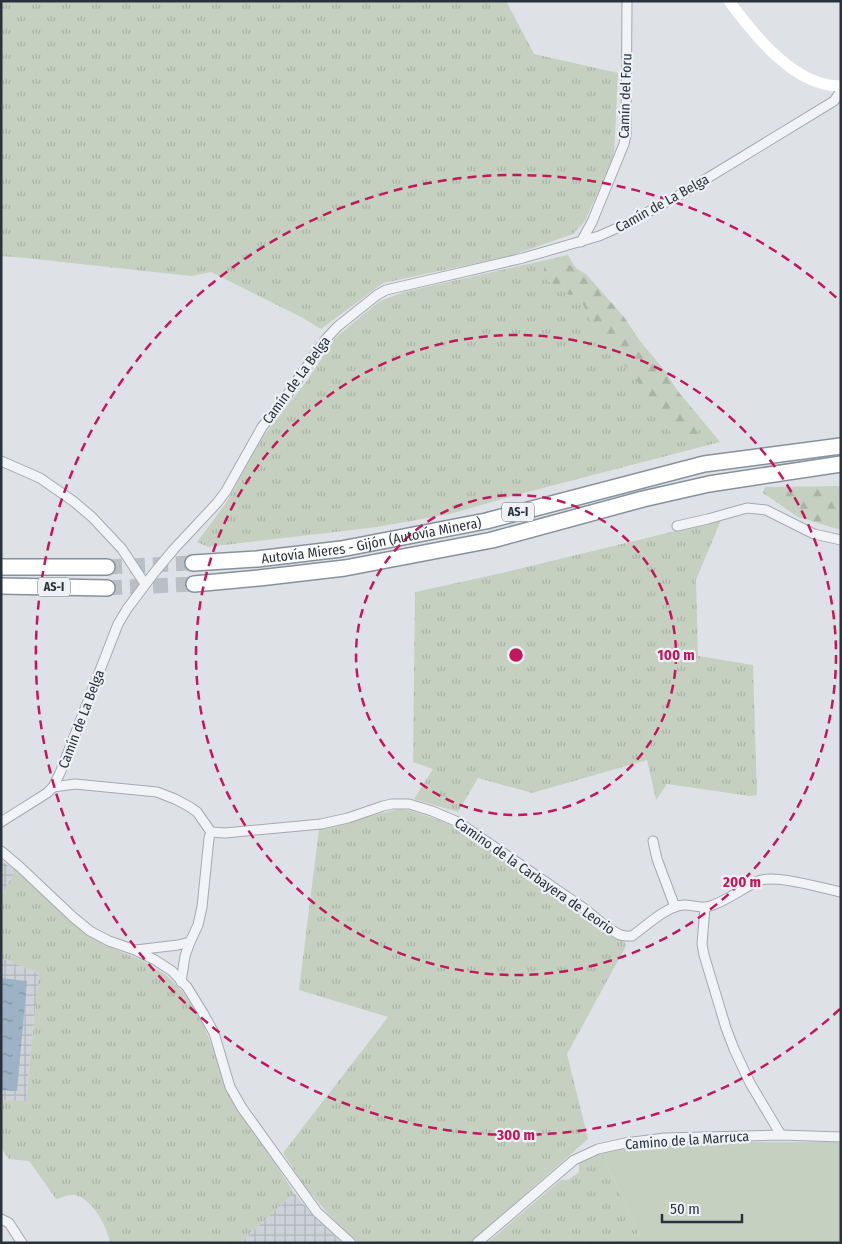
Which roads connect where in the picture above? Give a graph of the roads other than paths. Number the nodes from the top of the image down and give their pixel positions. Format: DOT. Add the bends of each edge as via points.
graph roads {
  1 [pos="627,1"];
  2 [pos="729,1"];
  3 [pos="841,86"];
  4 [pos="841,91"];
  5 [pos="581,242"];
  6 [pos="841,436"];
  7 [pos="841,446"];
  8 [pos="1,461"];
  9 [pos="704,464"];
  10 [pos="841,464"];
  11 [pos="841,474"];
  12 [pos="709,484"];
  13 [pos="677,526"];
  14 [pos="841,540"];
  15 [pos="193,563"];
  16 [pos="1,566"];
  17 [pos="107,567"];
  18 [pos="145,584"];
  19 [pos="194,584"];
  20 [pos="1,586"];
  21 [pos="107,588"];
  22 [pos="52,787"];
  23 [pos="1,822"];
  24 [pos="211,832"];
  25 [pos="653,841"];
  26 [pos="1,851"];
  27 [pos="841,892"];
  28 [pos="675,907"];
  29 [pos="705,907"];
  30 [pos="190,942"];
  31 [pos="135,950"];
  32 [pos="182,982"];
  33 [pos="781,1135"];
  34 [pos="841,1137"];
  35 [pos="1,1219"];
  36 [pos="22,1243"];
  37 [pos="350,1243"];
  38 [pos="478,1243"];
  1 -- 5 [label="street, Camín del Foru" via="626,135"];
  2 -- 3 [label="street" via="771,52 796,71 815,82"];
  4 -- 5 [label="street, Camín de La Belga" via="834,101 683,193 624,225"];
  5 -- 18 [label="street, Camín de La Belga" via="386,290 370,301 326,339 262,427 226,491"];
  6 -- 9 [label="highway" via="772,446"];
  7 -- 9 [label="highway, Autovía Mieres - Gijón (Autovía Minera) / AS-I"];
  8 -- 18 [label="street" via="40,478 92,517 122,548"];
  9 -- 15 [label="highway, Autovía Mieres - Gijón (Autovía Minera) / AS-I" via="486,521 341,549"];
  10 -- 12 [label="highway, Autovía Mieres - Gijón (Autovía Minera) / AS-I"];
  11 -- 12 [label="highway"];
  12 -- 19 [label="highway, Autovía Mieres - Gijón (Autovía Minera) / AS-I" via="492,540 345,568"];
  13 -- 14 [label="street" via="747,508 766,510 814,534"];
  16 -- 17 [label="highway, AS-I"];
  18 -- 22 [label="street, Camín de La Belga" via="118,624"];
  20 -- 21 [label="highway, AS-I"];
  22 -- 23 [label="street, Camín de La Belga"];
  22 -- 24 [label="street" via="74,784 157,792 198,810"];
  24 -- 28 [label="street, Camino de la Carbayera de Leorio" via="320,824 383,806 409,804 458,822 620,935 632,936"];
  24 -- 30 [label="street" via="202,907"];
  25 -- 28 [label="street"];
  26 -- 31 [label="street" via="90,931"];
  27 -- 29 [label="street" via="767,879"];
  28 -- 29 [label="street"];
  29 -- 33 [label="street" via="704,956 726,1028 750,1083"];
  30 -- 31 [label="street"];
  30 -- 32 [label="street"];
  31 -- 32 [label="street" via="155,960"];
  32 -- 37 [label="street" via="214,1033 230,1086 242,1108 317,1212"];
  33 -- 34 [label="street, Camino de la Marruca"];
  33 -- 38 [label="street, Camino de la Marruca" via="665,1138 598,1149 574,1160"];
  35 -- 36 [label="street" via="9,1223"];
}
